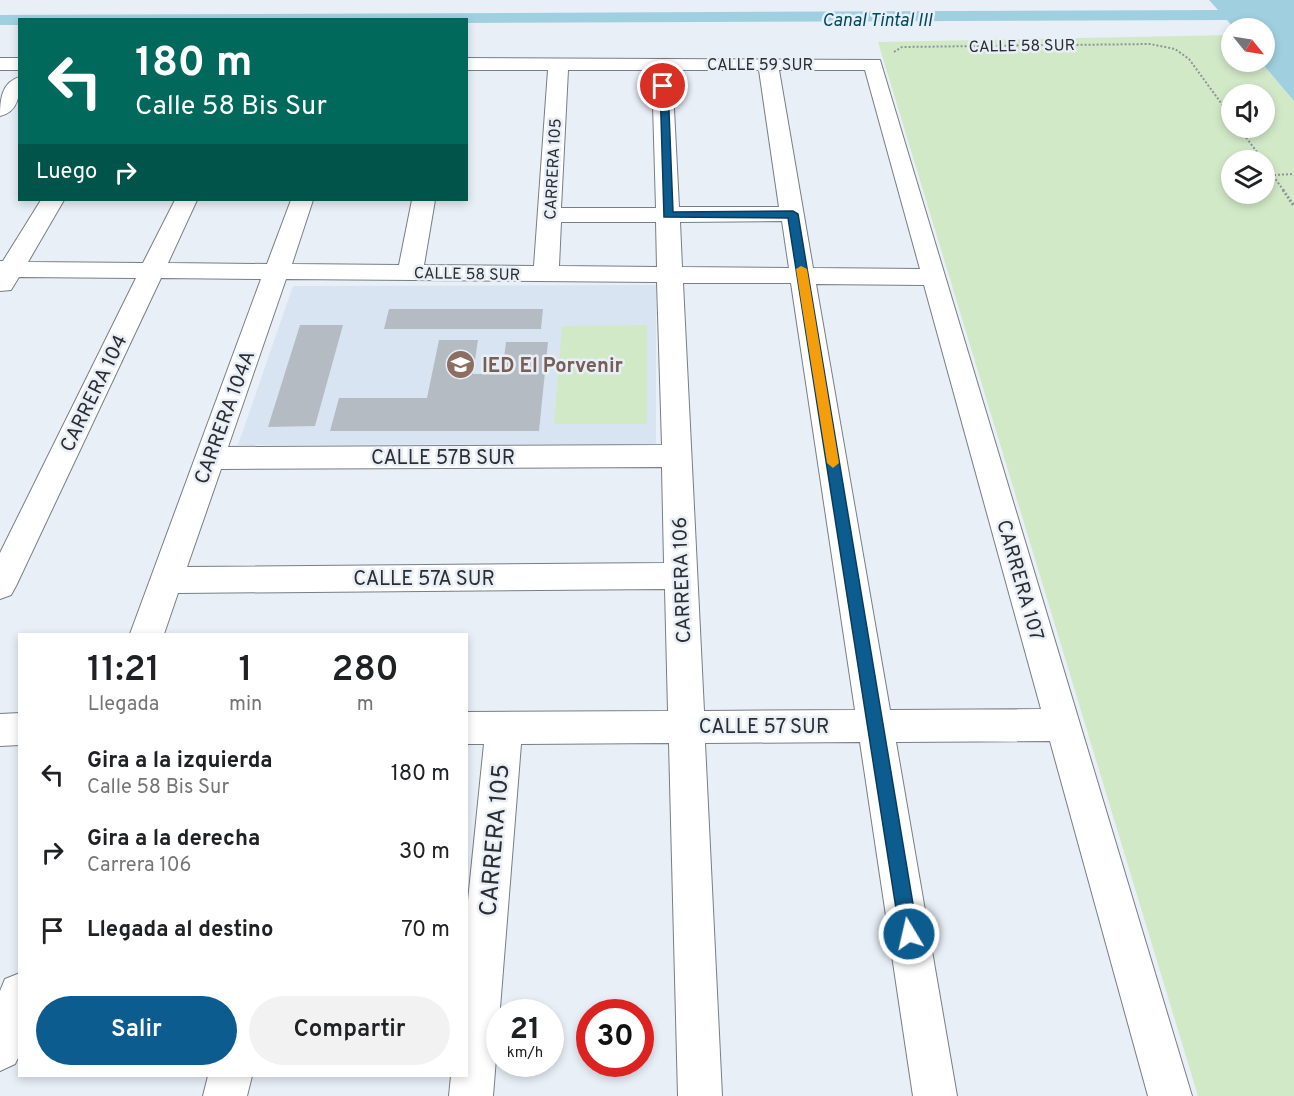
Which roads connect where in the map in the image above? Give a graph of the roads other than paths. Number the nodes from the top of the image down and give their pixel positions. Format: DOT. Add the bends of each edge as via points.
graph roads {
  1 [pos="0,64"];
  2 [pos="18,64"];
  3 [pos="468,64"];
  4 [pos="558,64"];
  5 [pos="663,64"];
  6 [pos="768,64"];
  7 [pos="873,64"];
  8 [pos="18,86"];
  9 [pos="0,110"];
  10 [pos="51,201"];
  11 [pos="186,201"];
  12 [pos="302,201"];
  13 [pos="424,201"];
  14 [pos="793,214"];
  15 [pos="549,215"];
  16 [pos="668,215"];
  17 [pos="152,270"];
  18 [pos="276,271"];
  19 [pos="410,272"];
  20 [pos="546,274"];
  21 [pos="670,274"];
  22 [pos="3,275"];
  23 [pos="802,276"];
  24 [pos="934,277"];
  25 [pos="676,456"];
  26 [pos="210,458"];
  27 [pos="681,576"];
  28 [pos="166,580"];
  29 [pos="0,586"];
  30 [pos="147,633"];
  31 [pos="1062,725"];
  32 [pos="686,726"];
  33 [pos="876,726"];
  34 [pos="485,727"];
  35 [pos="18,729"];
  36 [pos="0,730"];
  37 [pos="18,1000"];
  38 [pos="0,1049"];
  39 [pos="230,1077"];
  40 [pos="225,1096"];
  41 [pos="471,1096"];
  42 [pos="700,1096"];
  43 [pos="936,1096"];
  44 [pos="1170,1096"];
  1 -- 2 [label="street"];
  3 -- 4 [label="street, CALLE 59 SUR"];
  4 -- 5 [label="street, CALLE 59 SUR"];
  4 -- 15 [label="street, CARRERA 105"];
  5 -- 6 [label="street, CALLE 59 SUR"];
  5 -- 16 [label="street, CARRERA 106"];
  6 -- 7 [label="street, CALLE 59 SUR"];
  6 -- 14 [label="street"];
  7 -- 24 [label="street, CARRERA 107"];
  8 -- 9 [label="street"];
  10 -- 22 [label="street"];
  11 -- 17 [label="street, CARRERA 104"];
  12 -- 18 [label="street, CARRERA 104A"];
  13 -- 19 [label="street"];
  14 -- 16 [label="street"];
  14 -- 23 [label="street"];
  15 -- 16 [label="street"];
  15 -- 20 [label="street, CARRERA 105"];
  16 -- 21 [label="street, CARRERA 106"];
  17 -- 18 [label="street, CALLE 58 SUR"];
  17 -- 22 [label="street, CALLE 58 SUR"];
  17 -- 29 [label="street, CARRERA 104"];
  18 -- 19 [label="street, CALLE 58 SUR"];
  18 -- 26 [label="street, CARRERA 104A"];
  19 -- 20 [label="street, CALLE 58 SUR"];
  20 -- 21 [label="street, CALLE 58 SUR"];
  21 -- 23 [label="street, CALLE 58 SUR"];
  21 -- 25 [label="street, CARRERA 106"];
  23 -- 24 [label="street, CALLE 58 SUR"];
  23 -- 33 [label="street"];
  24 -- 31 [label="street, CARRERA 107"];
  25 -- 26 [label="street, CALLE 57B SUR"];
  25 -- 27 [label="street, CARRERA 106"];
  26 -- 28 [label="street, CARRERA 104A"];
  27 -- 28 [label="street, CALLE 57A SUR"];
  27 -- 32 [label="street, CARRERA 106"];
  28 -- 30 [label="street, CARRERA 104A"];
  31 -- 33 [label="street, CALLE 57 SUR"];
  31 -- 44 [label="street, CARRERA 107"];
  32 -- 33 [label="street, CALLE 57 SUR"];
  32 -- 34 [label="street, CALLE 57 SUR"];
  32 -- 42 [label="street, CARRERA 106"];
  33 -- 43 [label="street"];
  34 -- 41 [label="street, CARRERA 105"];
  35 -- 36 [label="street"];
  37 -- 38 [label="street"];
  39 -- 40 [label="street"];
}
